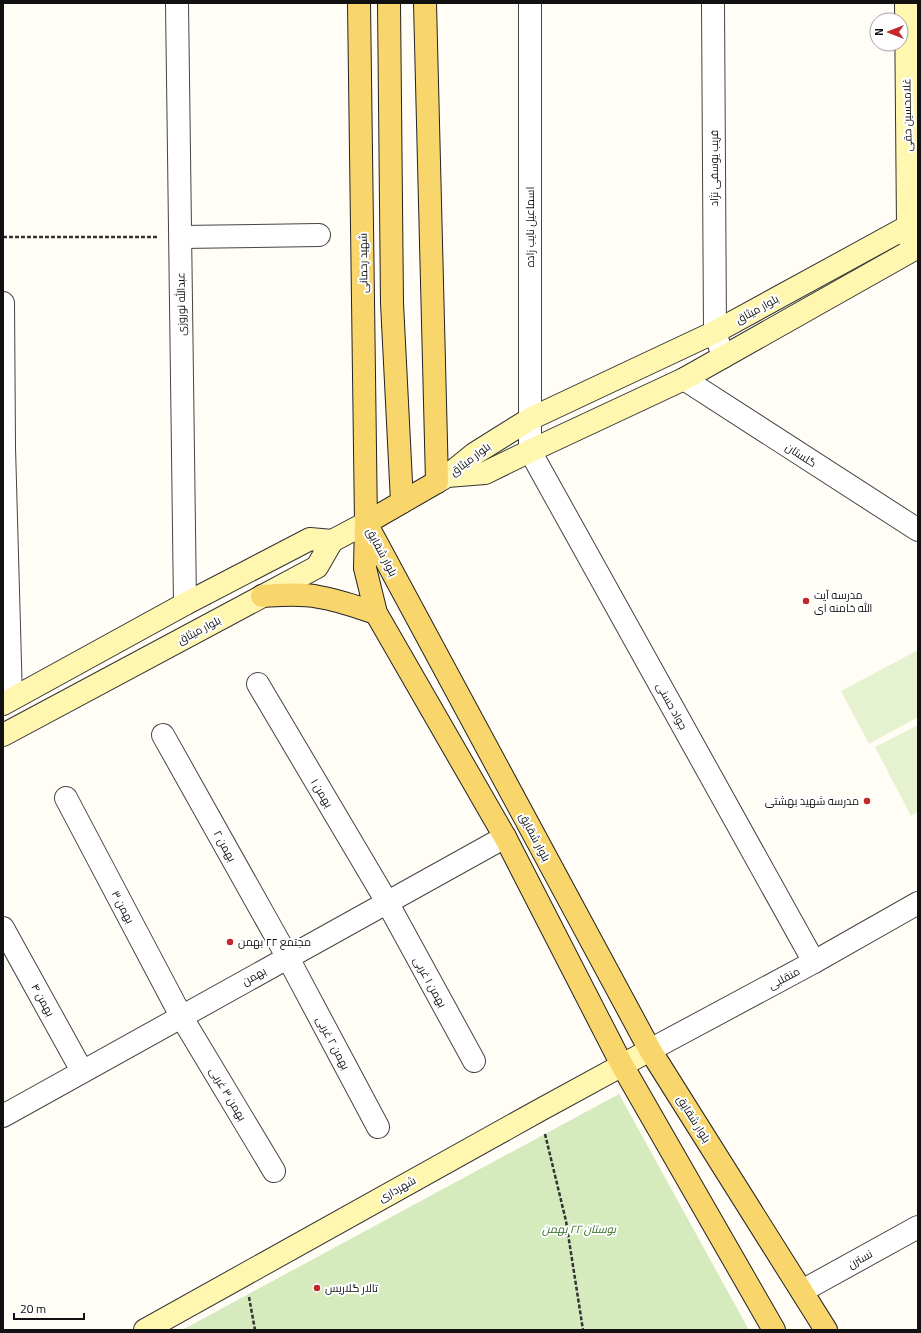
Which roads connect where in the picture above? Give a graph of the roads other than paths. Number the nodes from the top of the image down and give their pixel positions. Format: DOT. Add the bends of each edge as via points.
graph roads {
  1 [pos="177,3"];
  2 [pos="359,3"];
  3 [pos="389,3"];
  4 [pos="425,3"];
  5 [pos="530,3"];
  6 [pos="713,3"];
  7 [pos="906,3"];
  8 [pos="913,190"];
  9 [pos="913,224"];
  10 [pos="319,235"];
  11 [pos="181,236"];
  12 [pos="916,251"];
  13 [pos="3,303"];
  14 [pos="715,332"];
  15 [pos="722,358"];
  16 [pos="684,379"];
  17 [pos="530,419"];
  18 [pos="4,447"];
  19 [pos="530,451"];
  20 [pos="442,479"];
  21 [pos="402,502"];
  22 [pos="366,523"];
  23 [pos="918,530"];
  24 [pos="332,542"];
  25 [pos="262,596"];
  26 [pos="185,604"];
  27 [pos="376,613"];
  28 [pos="258,684"];
  29 [pos="7,702"];
  30 [pos="3,735"];
  31 [pos="163,735"];
  32 [pos="66,798"];
  33 [pos="505,837"];
  34 [pos="387,902"];
  35 [pos="918,903"];
  36 [pos="3,928"];
  37 [pos="288,958"];
  38 [pos="814,962"];
  39 [pos="181,1016"];
  40 [pos="650,1050"];
  41 [pos="474,1061"];
  42 [pos="622,1065"];
  43 [pos="82,1071"];
  44 [pos="3,1116"];
  45 [pos="378,1128"];
  46 [pos="274,1171"];
  47 [pos="918,1227"];
  48 [pos="802,1291"];
  49 [pos="146,1330"];
  50 [pos="774,1330"];
  51 [pos="826,1330"];
  1 -- 11 [label="street, عبدالله نوروزی"];
  2 -- 22 [label="main road, شهید رحمانی"];
  3 -- 21 [label="main road" via="392,303"];
  4 -- 20 [label="main road"];
  5 -- 17 [label="street, اسماعیل نایب زاده"];
  6 -- 14 [label="street, فریب یوسفی نژاد"];
  7 -- 8 [label="main road, غلامحسین حقی"];
  8 -- 9 [label="main road, غلامحسین حقی"];
  9 -- 12 [label="main road, غلامحسین حقی"];
  9 -- 14 [label="main road, بلوار میثاق"];
  10 -- 11 [label="street"];
  11 -- 26 [label="street, عبدالله نوروزی"];
  12 -- 15 [label="main road, بلوار میثاق"];
  13 -- 18 [label="street"];
  14 -- 15 [label="street, فریب یوسفی نژاد"];
  14 -- 17 [label="main road, بلوار میثاق"];
  15 -- 16 [label="main road, بلوار میثاق"];
  16 -- 19 [label="main road, بلوار میثاق"];
  16 -- 23 [label="street, گلستان"];
  17 -- 19 [label="street, اسماعیل نایب زاده"];
  17 -- 20 [label="main road, بلوار میثاق" via="474,454"];
  18 -- 29 [label="street"];
  19 -- 20 [label="main road, بلوار میثاق" via="485,473"];
  19 -- 38 [label="street, جواد حسنی"];
  20 -- 21 [label="main road"];
  21 -- 22 [label="main road"];
  22 -- 24 [label="main road"];
  22 -- 27 [label="main road, بلوار شقایق" via="365,568"];
  22 -- 40 [label="main road, بلوار شقایق"];
  24 -- 25 [label="main road, بلوار میثاق" via="317,567"];
  24 -- 26 [label="main road" via="310,539"];
  25 -- 27 [label="main road" via="317,596"];
  25 -- 30 [label="main road, بلوار میثاق"];
  26 -- 29 [label="main road"];
  27 -- 33 [label="main road, بلوار شقایق"];
  28 -- 34 [label="street, بهمن ۱"];
  31 -- 37 [label="street, بهمن ۲"];
  32 -- 39 [label="street, بهمن ۳"];
  33 -- 34 [label="street, بهمن"];
  33 -- 42 [label="main road, بلوار شقایق"];
  34 -- 37 [label="street, بهمن"];
  34 -- 41 [label="street, بهمن ۱ غربی"];
  35 -- 38 [label="street, منقلبی"];
  36 -- 43 [label="street, بهمن ۴"];
  37 -- 39 [label="street, بهمن"];
  37 -- 45 [label="street, بهمن ۲ غربی"];
  38 -- 40 [label="street, منقلبی"];
  39 -- 43 [label="street, بهمن"];
  39 -- 46 [label="street, بهمن ۳ غربی"];
  40 -- 42 [label="main road, شهرداری"];
  40 -- 48 [label="main road, بلوار شقایق"];
  42 -- 49 [label="main road, شهرداری"];
  42 -- 50 [label="main road, بلوار شقایق"];
  43 -- 44 [label="street, بهمن"];
  47 -- 48 [label="street, نسترن"];
  48 -- 51 [label="main road, بلوار شقایق"];
}
